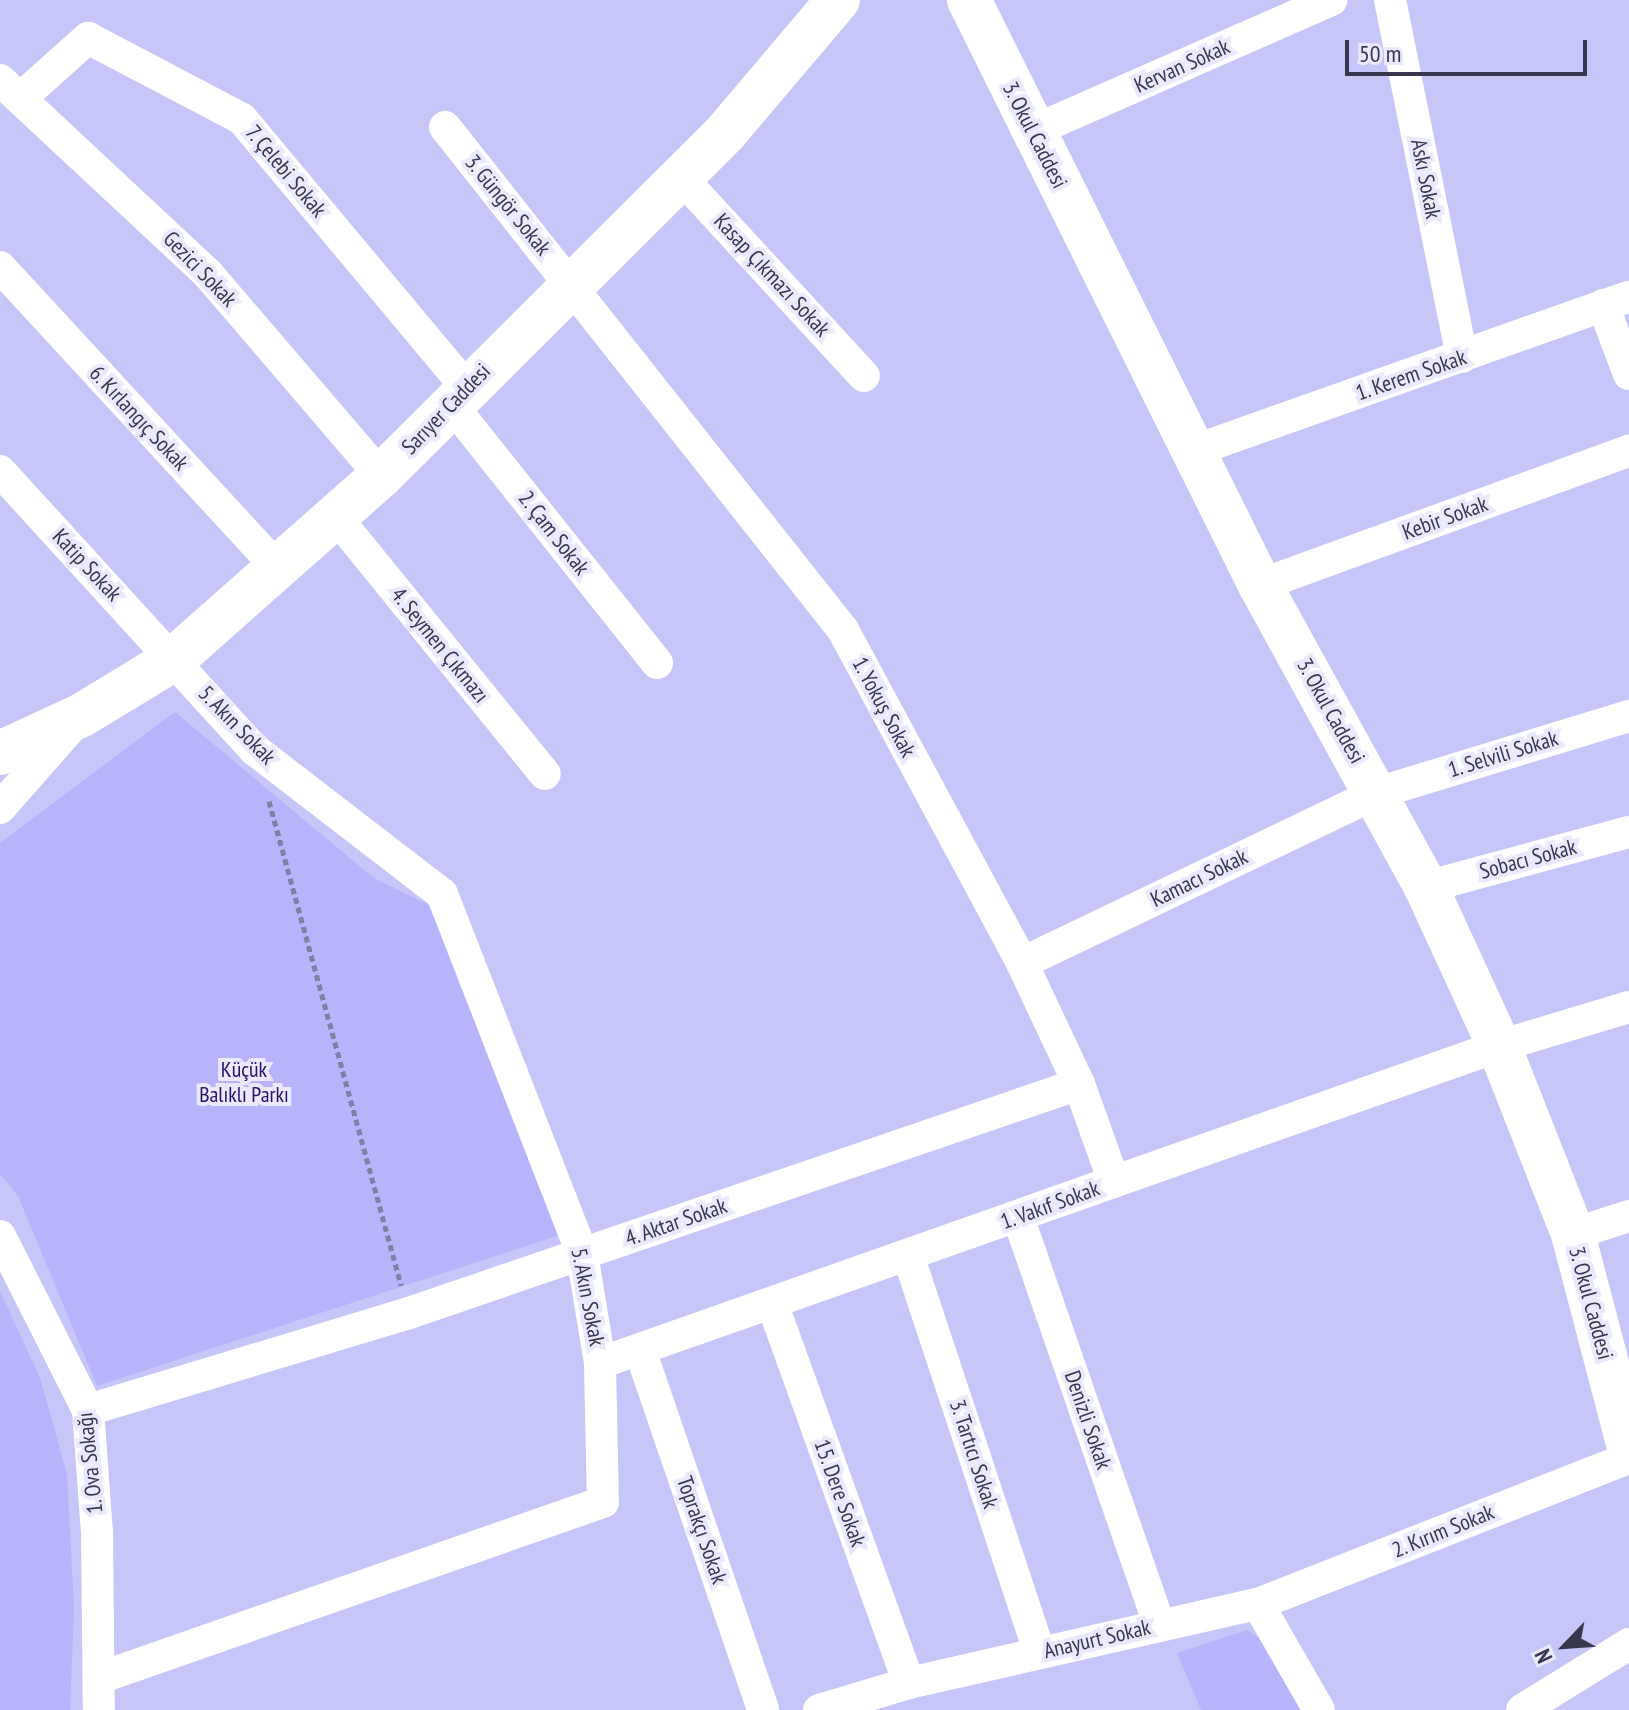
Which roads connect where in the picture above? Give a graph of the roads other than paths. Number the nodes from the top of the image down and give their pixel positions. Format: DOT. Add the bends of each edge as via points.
graph roads {
  1 [pos="838,0"];
  2 [pos="969,0"];
  3 [pos="1332,0"];
  4 [pos="1390,0"];
  5 [pos="11,88"];
  6 [pos="445,127"];
  7 [pos="1033,131"];
  8 [pos="679,175"];
  9 [pos="0,267"];
  10 [pos="570,283"];
  11 [pos="1616,301"];
  12 [pos="1462,357"];
  13 [pos="1629,374"];
  14 [pos="864,376"];
  15 [pos="459,396"];
  16 [pos="1193,451"];
  17 [pos="1629,451"];
  18 [pos="0,471"];
  19 [pos="381,476"];
  20 [pos="336,517"];
  21 [pos="278,568"];
  22 [pos="1260,585"];
  23 [pos="174,659"];
  24 [pos="657,663"];
  25 [pos="82,715"];
  26 [pos="1629,716"];
  27 [pos="3,747"];
  28 [pos="545,774"];
  29 [pos="1377,793"];
  30 [pos="0,808"];
  31 [pos="1629,832"];
  32 [pos="1426,887"];
  33 [pos="1022,963"];
  34 [pos="1629,1007"];
  35 [pos="1499,1046"];
  36 [pos="1079,1084"];
  37 [pos="1114,1182"];
  38 [pos="1629,1216"];
  39 [pos="1018,1217"];
  40 [pos="1573,1234"];
  41 [pos="0,1236"];
  42 [pos="582,1254"];
  43 [pos="908,1255"];
  44 [pos="772,1303"];
  45 [pos="640,1350"];
  46 [pos="600,1363"];
  47 [pos="1623,1404"];
  48 [pos="88,1410"];
  49 [pos="1629,1448"];
  50 [pos="1629,1458"];
  51 [pos="1258,1604"];
  52 [pos="1159,1624"];
  53 [pos="1629,1644"];
  54 [pos="1039,1652"];
  55 [pos="99,1678"];
  56 [pos="909,1683"];
  57 [pos="99,1710"];
  58 [pos="763,1710"];
  59 [pos="819,1710"];
  60 [pos="1319,1710"];
  61 [pos="1522,1710"];
  1 -- 8 [label="main road, Sarıyer Caddesi" via="726,132"];
  2 -- 7 [label="main road, 3. Okul Caddesi"];
  3 -- 7 [label="street, Kervan Sokak"];
  4 -- 12 [label="street, Askı Sokak"];
  5 -- 15 [label="street, 7. Çelebi Sokak" via="88,38 242,119"];
  5 -- 19 [label="street, Gezici Sokak" via="208,274"];
  6 -- 10 [label="street, 3. Güngör Sokak"];
  7 -- 16 [label="main road, 3. Okul Caddesi"];
  8 -- 10 [label="main road, Sarıyer Caddesi"];
  8 -- 14 [label="street, Kasap Çıkmazı Sokak"];
  9 -- 21 [label="street, 6. Kırlangıç Sokak"];
  10 -- 15 [label="main road, Sarıyer Caddesi"];
  10 -- 33 [label="street, 1. Yokuş Sokak" via="843,630"];
  11 -- 12 [label="street, 1. Kerem Sokak"];
  11 -- 13 [label="street"];
  12 -- 16 [label="street, 1. Kerem Sokak"];
  15 -- 19 [label="main road, Sarıyer Caddesi"];
  15 -- 24 [label="street, 2. Çam Sokak"];
  16 -- 22 [label="main road, 3. Okul Caddesi"];
  17 -- 22 [label="street, Kebir Sokak"];
  18 -- 23 [label="street, Katip Sokak"];
  19 -- 20 [label="main road, Sarıyer Caddesi"];
  20 -- 21 [label="main road, Sarıyer Caddesi"];
  20 -- 28 [label="street, 4. Seymen Çıkmazı"];
  21 -- 23 [label="main road, Sarıyer Caddesi"];
  22 -- 29 [label="main road, 3. Okul Caddesi"];
  23 -- 25 [label="main road, Sarıyer Caddesi"];
  23 -- 42 [label="street, 5. Akın Sokak" via="255,750 442,894"];
  25 -- 27 [label="main road, Sarıyer Caddesi"];
  25 -- 30 [label="street"];
  26 -- 29 [label="street, 1. Selvili Sokak"];
  29 -- 32 [label="main road, 3. Okul Caddesi"];
  29 -- 33 [label="street, Kamacı Sokak"];
  31 -- 32 [label="street, Sobacı Sokak"];
  32 -- 35 [label="main road, 3. Okul Caddesi"];
  33 -- 36 [label="street, 1. Yokuş Sokak"];
  34 -- 35 [label="street, 1. Vakıf Sokak"];
  35 -- 37 [label="street, 1. Vakıf Sokak"];
  35 -- 40 [label="main road, 3. Okul Caddesi"];
  36 -- 37 [label="street, 1. Yokuş Sokak"];
  36 -- 42 [label="street, 4. Aktar Sokak"];
  37 -- 39 [label="street, 1. Vakıf Sokak"];
  38 -- 40 [label="street"];
  39 -- 43 [label="street, 1. Vakıf Sokak"];
  39 -- 52 [label="street, Denizli Sokak"];
  40 -- 47 [label="main road, 3. Okul Caddesi"];
  41 -- 48 [label="street, 1. Ova Sokağı"];
  42 -- 46 [label="street, 5. Akın Sokak"];
  42 -- 48 [label="street, 4. Aktar Sokak" via="409,1313"];
  43 -- 44 [label="street, 1. Vakıf Sokak"];
  43 -- 54 [label="street, 3. Tartıcı Sokak"];
  44 -- 45 [label="street, 1. Vakıf Sokak"];
  44 -- 56 [label="street, 15. Dere Sokak"];
  45 -- 46 [label="street, 1. Vakıf Sokak"];
  45 -- 58 [label="street, Toprakçı Sokak"];
  46 -- 55 [label="street, 5. Akın Sokak" via="603,1502"];
  47 -- 49 [label="main road, 3. Okul Caddesi"];
  48 -- 55 [label="street, 1. Ova Sokağı"];
  50 -- 51 [label="street, 2. Kırım Sokak"];
  51 -- 52 [label="street, Anayurt Sokak"];
  51 -- 60 [label="street"];
  52 -- 54 [label="street, Anayurt Sokak"];
  53 -- 61 [label="street"];
  54 -- 56 [label="street, Anayurt Sokak"];
  55 -- 57 [label="street, 1. Ova Sokağı"];
  56 -- 59 [label="street, Anayurt Sokak"];
}
